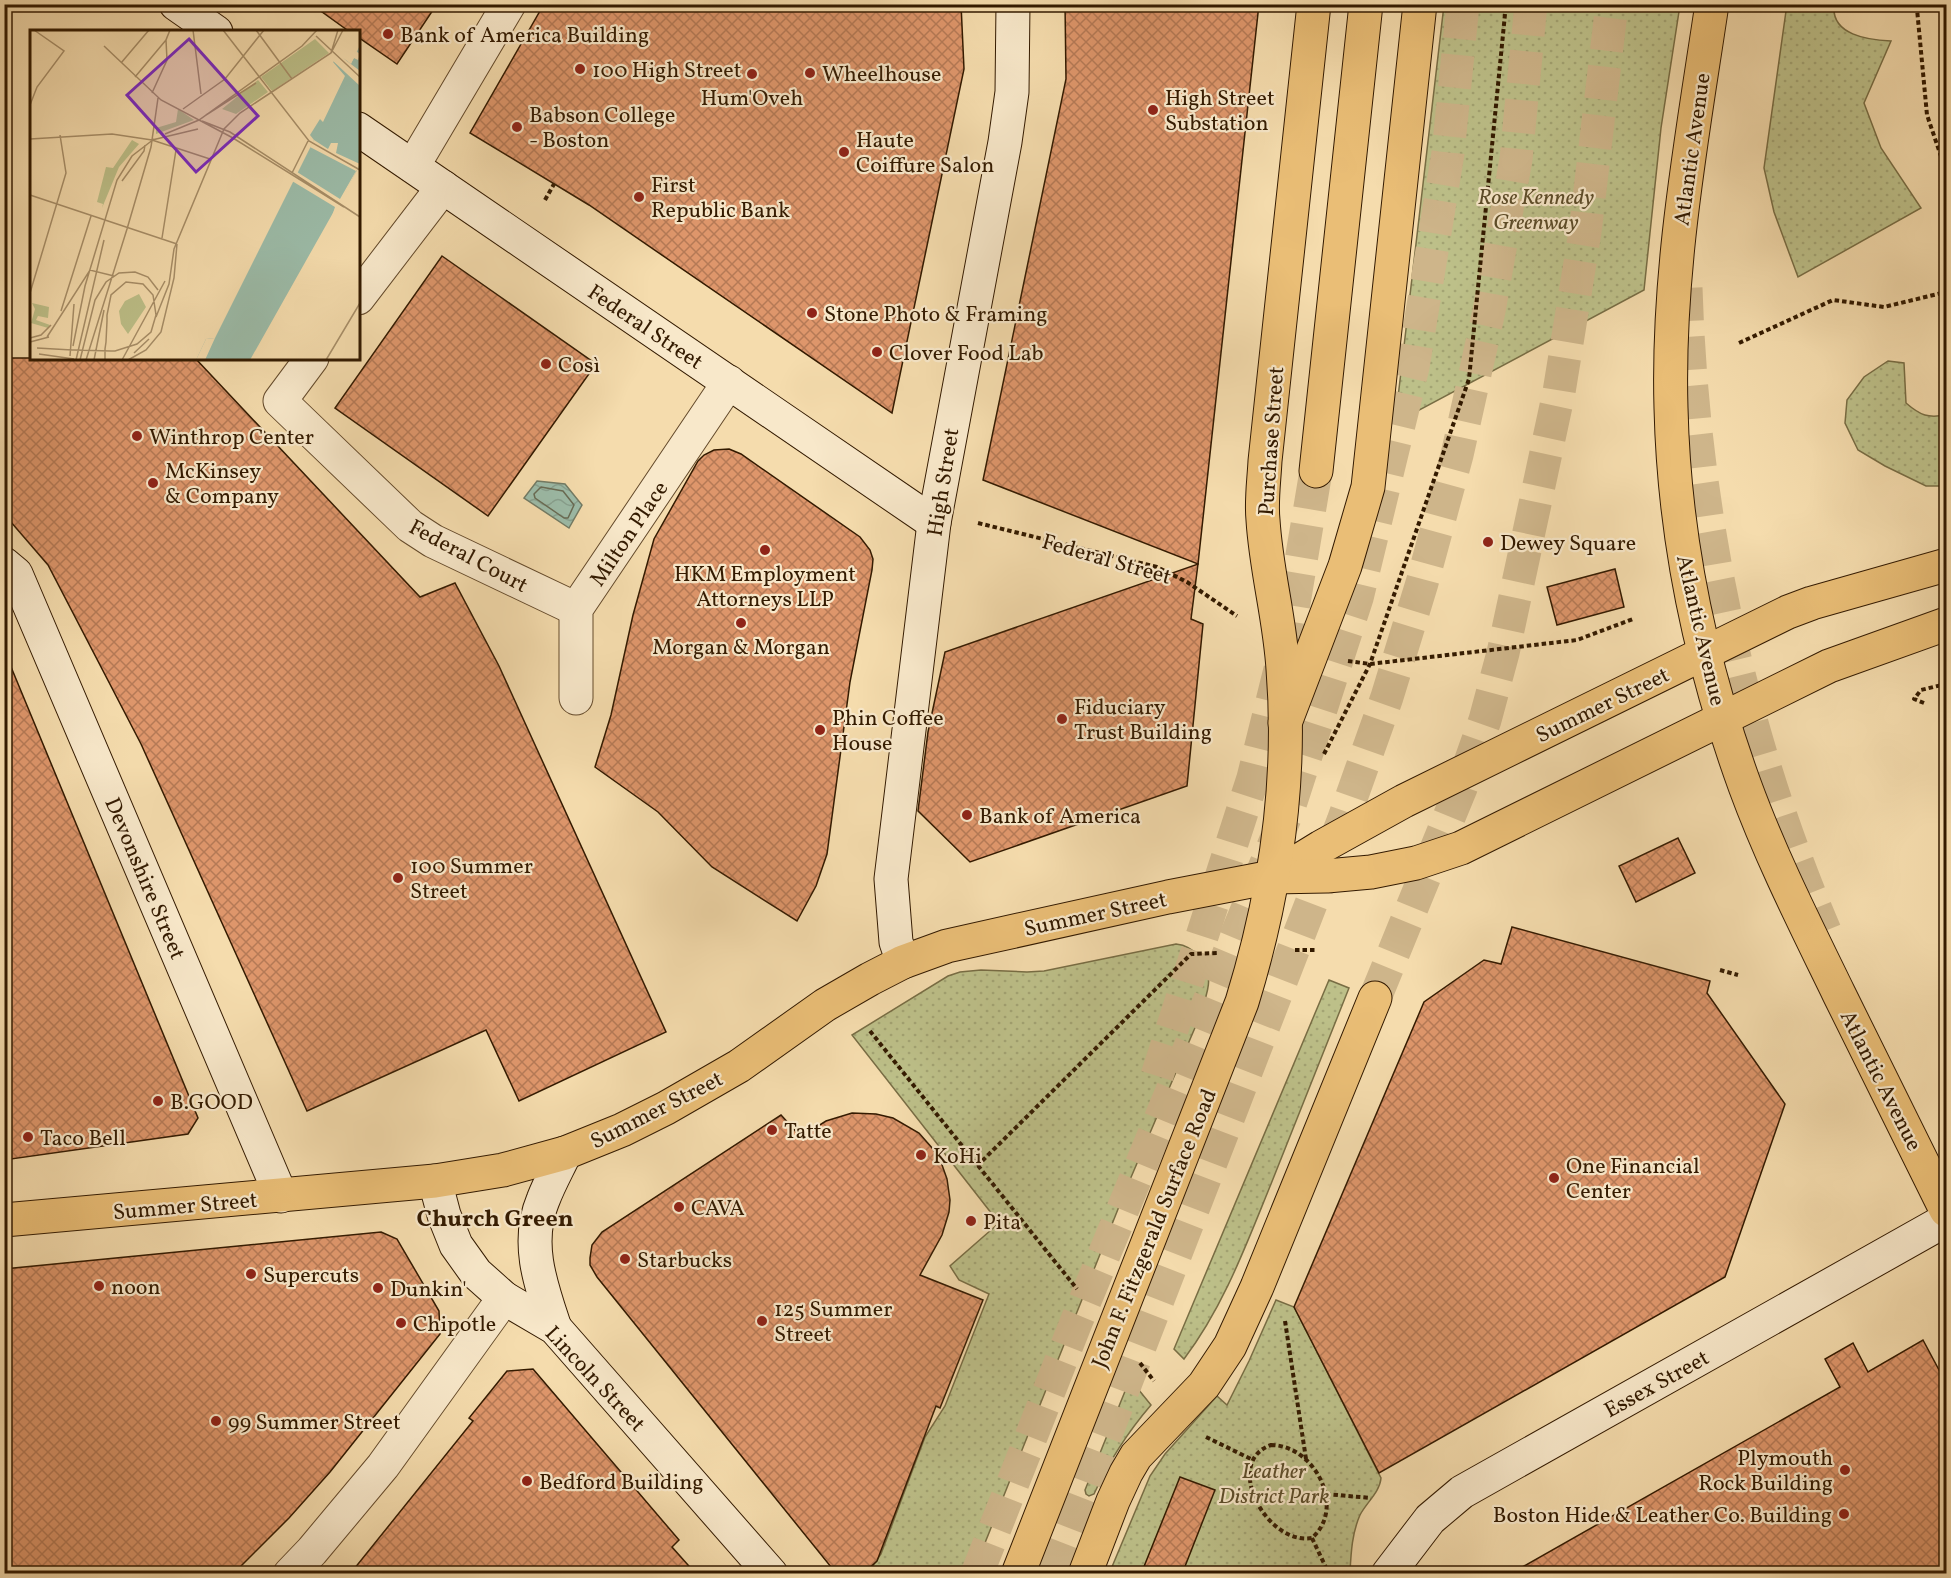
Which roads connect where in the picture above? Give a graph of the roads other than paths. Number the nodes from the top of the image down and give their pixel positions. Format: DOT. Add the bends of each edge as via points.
graph roads {
  1 [pos="176,4"];
  2 [pos="509,4"];
  3 [pos="1013,4"];
  4 [pos="1314,4"];
  5 [pos="1366,4"];
  6 [pos="1420,4"];
  7 [pos="1712,4"];
  8 [pos="213,30"];
  9 [pos="360,130"];
  10 [pos="413,166"];
  11 [pos="443,187"];
  12 [pos="360,294"];
  13 [pos="311,360"];
  14 [pos="729,382"];
  15 [pos="1316,471"];
  16 [pos="934,523"];
  17 [pos="4,564"];
  18 [pos="1947,565"];
  19 [pos="576,609"];
  20 [pos="1947,624"];
  21 [pos="1703,654"];
  22 [pos="576,698"];
  23 [pos="1722,718"];
  24 [pos="1286,723"];
  25 [pos="1272,878"];
  26 [pos="903,962"];
  27 [pos="1375,998"];
  28 [pos="565,1153"];
  29 [pos="435,1181"];
  30 [pos="281,1196"];
  31 [pos="1947,1210"];
  32 [pos="4,1220"];
  33 [pos="1947,1220"];
  34 [pos="504,1298"];
  35 [pos="555,1328"];
  36 [pos="290,1574"];
  37 [pos="771,1574"];
  38 [pos="1018,1574"];
  39 [pos="1085,1574"];
  40 [pos="1388,1574"];
  1 -- 8 [label="main road"];
  2 -- 10 [label="main road"];
  3 -- 16 [label="main road, High Street" via="1012,92 1005,142"];
  4 -- 24 [label="main road, Purchase Street" via="1262,507 1281,643"];
  5 -- 15 [label="main road"];
  6 -- 24 [label="main road" via="1368,487 1348,558"];
  7 -- 21 [label="main road, Atlantic Avenue" via="1686,179 1671,343 1671,408 1679,516"];
  9 -- 10 [label="main road, Federal Street"];
  10 -- 11 [label="main road, Federal Street"];
  11 -- 12 [label="main road"];
  11 -- 14 [label="main road, Federal Street"];
  13 -- 19 [label="main road, Federal Court" via="280,401 410,526 433,541"];
  14 -- 16 [label="main road, Federal Street"];
  14 -- 19 [label="main road, Milton Place"];
  16 -- 26 [label="main road, High Street" via="891,879 896,942"];
  17 -- 30 [label="main road, Devonshire Street" via="16,574"];
  18 -- 21 [label="main road, Summer Street" via="1812,603"];
  19 -- 22 [label="main road, Milton Place"];
  20 -- 23 [label="main road, Summer Street" via="1829,666"];
  21 -- 23 [label="main road, Atlantic Avenue"];
  21 -- 25 [label="main road, Summer Street" via="1366,821"];
  23 -- 25 [label="main road, Summer Street" via="1449,852 1371,872"];
  23 -- 31 [label="main road, Atlantic Avenue" via="1746,790 1795,902"];
  24 -- 25 [label="main road, Purchase Street"];
  25 -- 26 [label="main road, Summer Street" via="986,936"];
  25 -- 38 [label="main road, John F. Fitzgerald Surface Road" via="1242,1002"];
  26 -- 28 [label="main road, Summer Street" via="825,1005 739,1066 666,1108"];
  27 -- 39 [label="main road" via="1230,1346 1204,1384 1136,1456 1113,1501"];
  28 -- 29 [label="main road, Summer Street" via="503,1170"];
  28 -- 35 [label="main road" via="542,1202 535,1230 534,1258"];
  29 -- 30 [label="main road, Summer Street"];
  29 -- 34 [label="main road, Lincoln Street" via="456,1245 476,1273"];
  30 -- 32 [label="main road, Summer Street"];
  33 -- 40 [label="main road, Essex Street" via="1462,1492 1430,1519"];
  34 -- 35 [label="main road, Lincoln Street"];
  34 -- 36 [label="main road" via="383,1466"];
  35 -- 37 [label="main road, Lincoln Street"];
}
